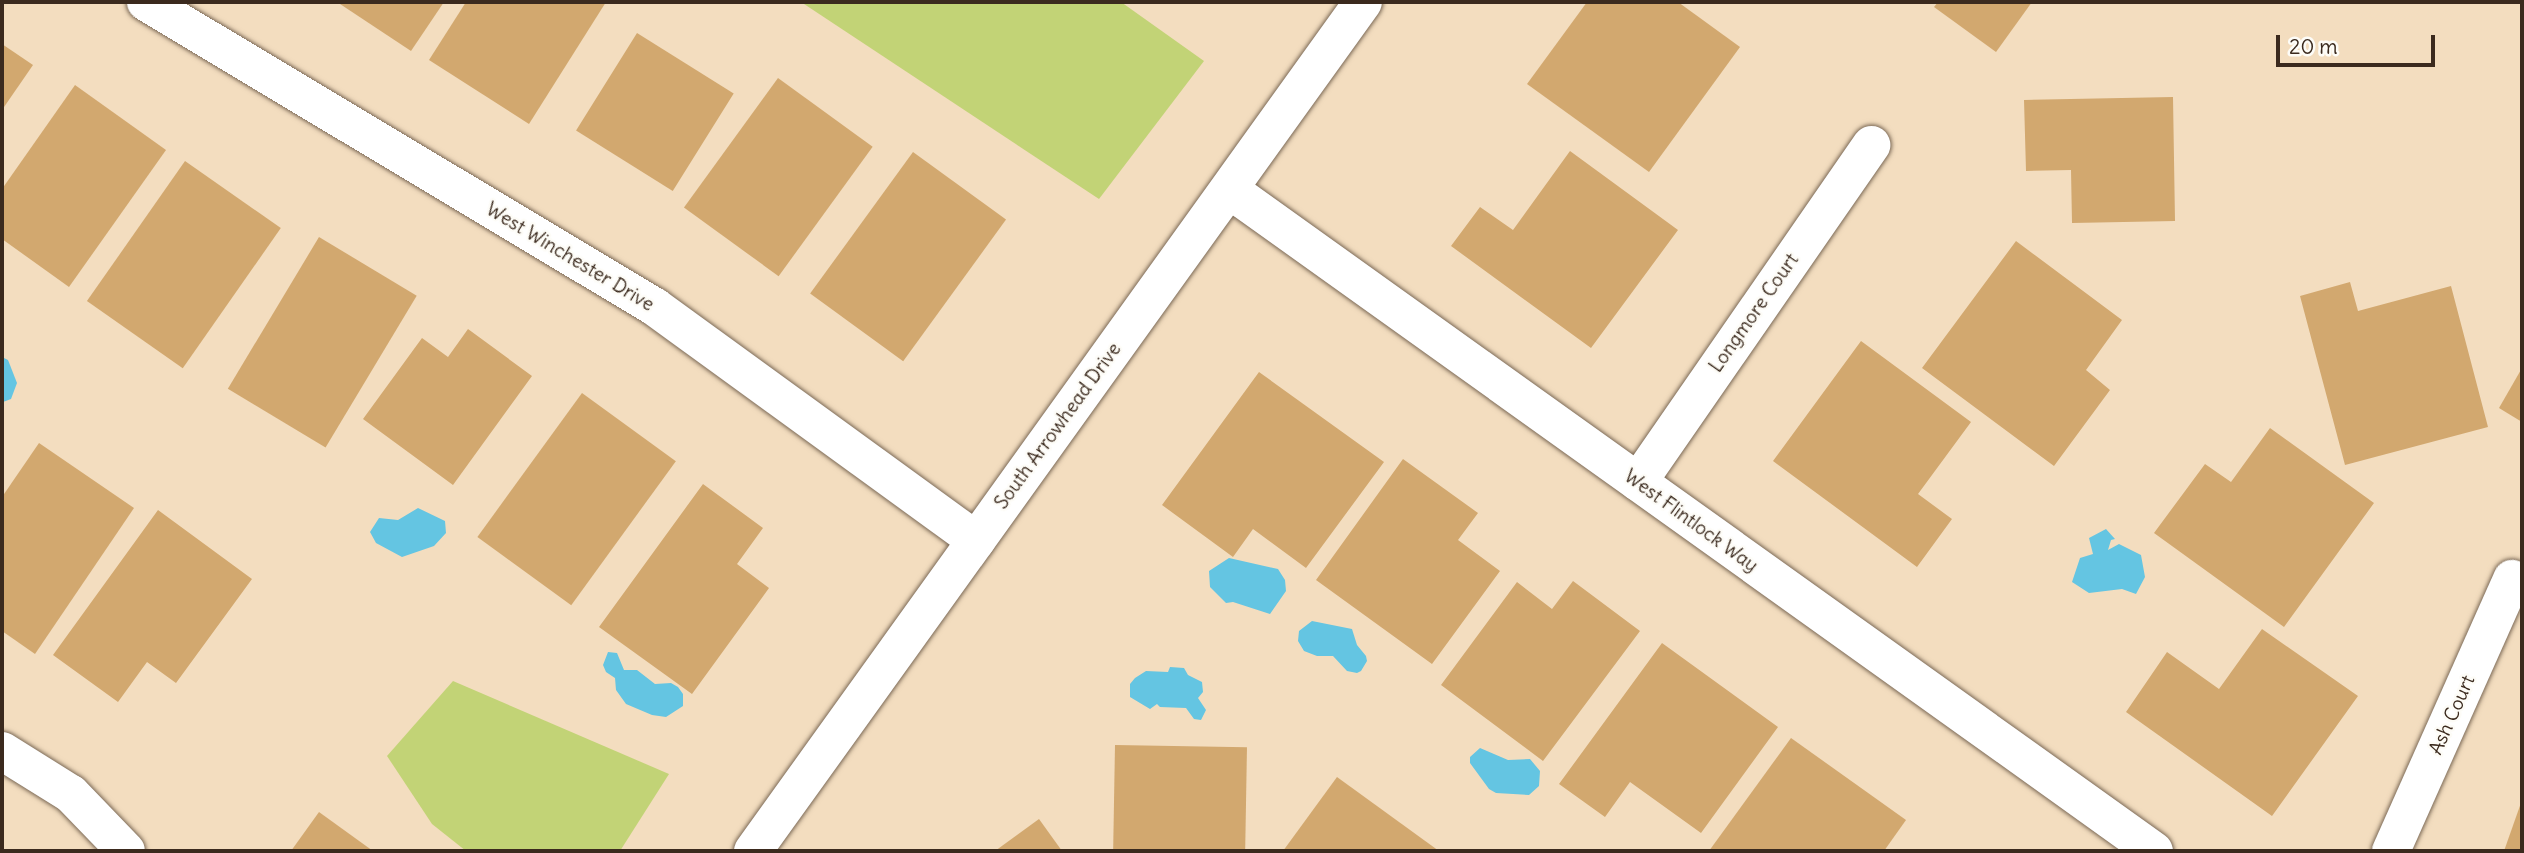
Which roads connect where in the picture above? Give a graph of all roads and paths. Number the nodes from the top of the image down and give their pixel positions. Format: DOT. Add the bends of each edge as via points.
graph roads {
  1 [pos="146,2"];
  2 [pos="1363,2"];
  3 [pos="1871,145"];
  4 [pos="1230,190"];
  5 [pos="1638,482"];
  6 [pos="976,540"];
  7 [pos="2512,579"];
  8 [pos="2,751"];
  9 [pos="126,851"];
  10 [pos="753,851"];
  11 [pos="2154,851"];
  12 [pos="2391,851"];
  1 -- 6 [label="street, West Winchester Drive" via="655,307"];
  2 -- 4 [label="street, South Arrowhead Drive"];
  3 -- 5 [label="street, Longmore Court"];
  4 -- 5 [label="street, West Flintlock Way"];
  4 -- 6 [label="street, South Arrowhead Drive"];
  5 -- 11 [label="street, West Flintlock Way"];
  6 -- 10 [label="street, South Arrowhead Drive"];
  7 -- 12 [label="street, Ash Court"];
  8 -- 9 [label="street" via="71,794"];
}
